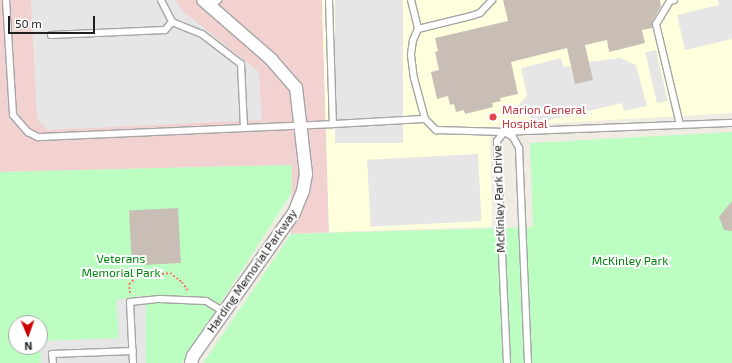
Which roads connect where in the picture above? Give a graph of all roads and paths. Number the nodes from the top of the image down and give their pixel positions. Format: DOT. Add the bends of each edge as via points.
graph roads {
  1 [pos="6,0"];
  2 [pos="161,0"];
  3 [pos="329,0"];
  4 [pos="411,0"];
  5 [pos="492,0"];
  6 [pos="674,0"];
  7 [pos="210,2"];
  8 [pos="172,22"];
  9 [pos="418,29"];
  10 [pos="51,35"];
  11 [pos="425,119"];
  12 [pos="732,123"];
  13 [pos="333,124"];
  14 [pos="302,125"];
  15 [pos="680,125"];
  16 [pos="244,128"];
  17 [pos="504,132"];
  18 [pos="194,301"];
  19 [pos="130,302"];
  20 [pos="224,312"];
  21 [pos="133,350"];
  22 [pos="53,363"];
  23 [pos="133,363"];
  24 [pos="191,363"];
  25 [pos="507,363"];
  26 [pos="528,363"];
  1 -- 16 [label="lane" via="13,114 28,132 50,138"];
  2 -- 8 [label="lane"];
  3 -- 13 [label="lane"];
  4 -- 9 [label="lane"];
  5 -- 9 [label="lane" via="480,13"];
  6 -- 15 [label="lane" via="670,1 656,24"];
  7 -- 14 [label="street, Harding Memorial Parkway" via="288,76 296,88"];
  8 -- 10 [label="lane" via="165,30"];
  8 -- 16 [label="lane" via="202,34 241,64"];
  9 -- 11 [label="lane" via="412,40 411,55"];
  11 -- 13 [label="lane"];
  11 -- 17 [label="lane" via="436,130"];
  12 -- 15 [label="lane"];
  13 -- 14 [label="lane"];
  14 -- 16 [label="lane"];
  14 -- 20 [label="street, Harding Memorial Parkway" via="306,174 300,201"];
  15 -- 17 [label="lane"];
  17 -- 25 [label="lane, McKinley Park Drive" via="497,140"];
  17 -- 26 [label="lane, McKinley Park Drive" via="513,137 519,148"];
  18 -- 19 [label="lane" via="160,299"];
  18 -- 19 [label="path" via="182,282 170,273 138,276 129,284"];
  18 -- 20 [label="lane" via="206,301"];
  19 -- 21 [label="lane"];
  20 -- 24 [label="street, Harding Memorial Parkway" via="193,356"];
  21 -- 22 [label="lane" via="52,354"];
  21 -- 23 [label="lane"];
}
